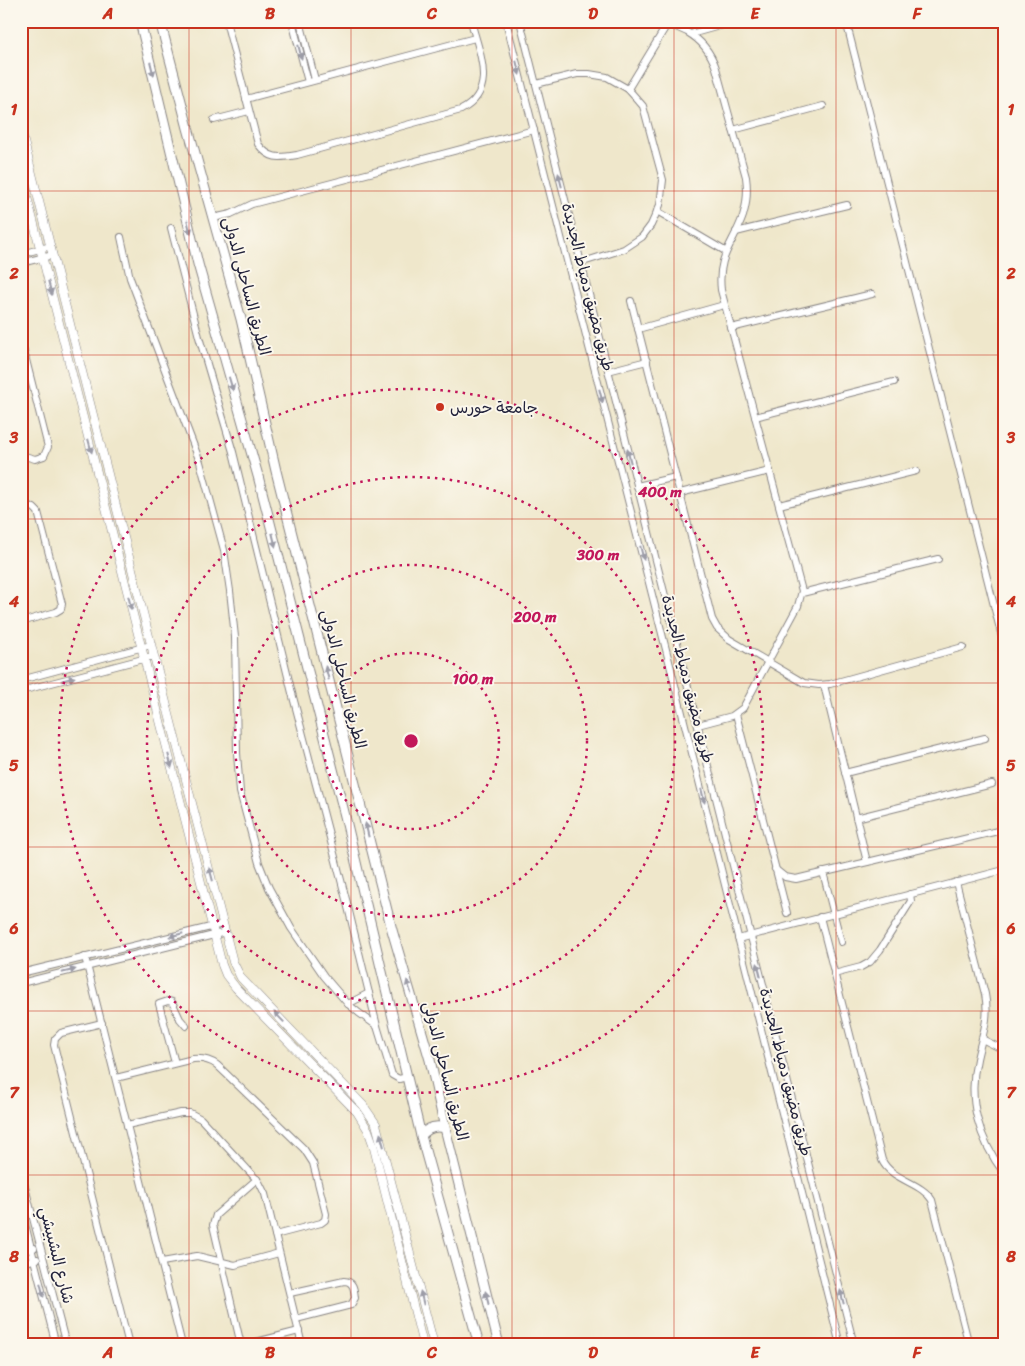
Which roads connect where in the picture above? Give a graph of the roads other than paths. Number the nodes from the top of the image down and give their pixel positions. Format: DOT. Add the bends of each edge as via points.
graph roads {
  1 [pos="140,21"];
  2 [pos="160,21"];
  3 [pos="226,21"];
  4 [pos="292,21"];
  5 [pos="300,21"];
  6 [pos="471,21"];
  7 [pos="506,21"];
  8 [pos="520,21"];
  9 [pos="737,21"];
  10 [pos="846,21"];
  11 [pos="666,22"];
  12 [pos="691,34"];
  13 [pos="475,38"];
  14 [pos="316,80"];
  15 [pos="308,82"];
  16 [pos="536,84"];
  17 [pos="628,89"];
  18 [pos="246,99"];
  19 [pos="823,106"];
  20 [pos="249,111"];
  21 [pos="214,120"];
  22 [pos="21,130"];
  23 [pos="534,130"];
  24 [pos="733,130"];
  25 [pos="21,173"];
  26 [pos="847,204"];
  27 [pos="568,211"];
  28 [pos="657,211"];
  29 [pos="556,215"];
  30 [pos="213,218"];
  31 [pos="171,228"];
  32 [pos="736,232"];
  33 [pos="121,237"];
  34 [pos="51,246"];
  35 [pos="41,249"];
  36 [pos="725,251"];
  37 [pos="21,254"];
  38 [pos="53,255"];
  39 [pos="43,258"];
  40 [pos="580,263"];
  41 [pos="21,264"];
  42 [pos="872,294"];
  43 [pos="631,302"];
  44 [pos="724,305"];
  45 [pos="731,328"];
  46 [pos="638,329"];
  47 [pos="21,340"];
  48 [pos="647,361"];
  49 [pos="608,371"];
  50 [pos="894,382"];
  51 [pos="755,417"];
  52 [pos="21,455"];
  53 [pos="770,471"];
  54 [pos="916,471"];
  55 [pos="676,477"];
  56 [pos="637,486"];
  57 [pos="680,493"];
  58 [pos="21,503"];
  59 [pos="779,505"];
  60 [pos="938,559"];
  61 [pos="802,594"];
  62 [pos="21,622"];
  63 [pos="1004,645"];
  64 [pos="151,646"];
  65 [pos="141,648"];
  66 [pos="963,648"];
  67 [pos="154,656"];
  68 [pos="144,659"];
  69 [pos="769,662"];
  70 [pos="684,673"];
  71 [pos="673,677"];
  72 [pos="21,680"];
  73 [pos="824,685"];
  74 [pos="21,691"];
  75 [pos="736,714"];
  76 [pos="698,725"];
  77 [pos="985,738"];
  78 [pos="846,773"];
  79 [pos="992,784"];
  80 [pos="856,818"];
  81 [pos="1002,830"];
  82 [pos="867,862"];
  83 [pos="776,869"];
  84 [pos="1004,870"];
  85 [pos="823,872"];
  86 [pos="956,882"];
  87 [pos="910,894"];
  88 [pos="787,913"];
  89 [pos="834,913"];
  90 [pos="820,917"];
  91 [pos="224,924"];
  92 [pos="212,926"];
  93 [pos="226,932"];
  94 [pos="215,935"];
  95 [pos="751,936"];
  96 [pos="738,939"];
  97 [pos="841,942"];
  98 [pos="85,957"];
  99 [pos="88,966"];
  100 [pos="21,973"];
  101 [pos="834,974"];
  102 [pos="21,983"];
  103 [pos="370,993"];
  104 [pos="348,1004"];
  105 [pos="102,1023"];
  106 [pos="186,1026"];
  107 [pos="378,1026"];
  108 [pos="982,1039"];
  109 [pos="1004,1050"];
  110 [pos="175,1063"];
  111 [pos="407,1077"];
  112 [pos="116,1078"];
  113 [pos="128,1125"];
  114 [pos="445,1128"];
  115 [pos="421,1136"];
  116 [pos="807,1161"];
  117 [pos="795,1165"];
  118 [pos="21,1172"];
  119 [pos="1004,1173"];
  120 [pos="256,1179"];
  121 [pos="21,1209"];
  122 [pos="275,1235"];
  123 [pos="40,1247"];
  124 [pos="31,1249"];
  125 [pos="21,1252"];
  126 [pos="280,1253"];
  127 [pos="43,1258"];
  128 [pos="34,1260"];
  129 [pos="222,1261"];
  130 [pos="162,1262"];
  131 [pos="21,1263"];
  132 [pos="290,1293"];
  133 [pos="296,1319"];
  134 [pos="299,1331"];
  135 [pos="56,1345"];
  136 [pos="66,1345"];
  137 [pos="129,1345"];
  138 [pos="182,1345"];
  139 [pos="243,1345"];
  140 [pos="302,1345"];
  141 [pos="423,1345"];
  142 [pos="434,1345"];
  143 [pos="478,1345"];
  144 [pos="499,1345"];
  145 [pos="840,1345"];
  146 [pos="854,1345"];
  147 [pos="969,1345"];
  1 -- 111 [label="highway, الطريق الساحلى الدولى, one-way" via="198,264 258,476"];
  2 -- 30 [label="highway, الطريق الساحلى الدولى"];
  3 -- 18 [label="street"];
  4 -- 15 [label="street, one-way"];
  5 -- 14 [label="street"];
  6 -- 13 [label="street"];
  7 -- 23 [label="street, طريق مضيق دمياط الجديدة, one-way"];
  8 -- 16 [label="street, طريق مضيق دمياط الجديدة"];
  9 -- 12 [label="street"];
  10 -- 63 [label="street"];
  11 -- 12 [label="street"];
  11 -- 17 [label="street"];
  12 -- 24 [label="street" via="714,62"];
  13 -- 14 [label="street"];
  13 -- 20 [label="street" via="483,85 479,96 461,110 278,158 270,156 258,144"];
  14 -- 15 [label="street"];
  15 -- 18 [label="street"];
  16 -- 17 [label="street" via="589,74 607,77"];
  27 -- 16 [label="street, طريق مضيق دمياط الجديدة, one-way"];
  17 -- 28 [label="street" via="644,106 663,180"];
  18 -- 20 [label="street"];
  19 -- 24 [label="street"];
  20 -- 21 [label="street"];
  22 -- 34 [label="main road"];
  23 -- 29 [label="street, طريق مضيق دمياط الجديدة"];
  23 -- 30 [label="street" via="252,204"];
  24 -- 32 [label="street" via="747,185 745,209"];
  25 -- 35 [label="main road"];
  26 -- 32 [label="street"];
  27 -- 29 [label="street"];
  27 -- 40 [label="street, طريق مضيق دمياط الجديدة"];
  28 -- 36 [label="street"];
  28 -- 40 [label="street" via="647,231 630,246"];
  29 -- 71 [label="street, طريق مضيق دمياط الجديدة, one-way"];
  114 -- 30 [label="highway, الطريق الساحلى الدولى, one-way" via="426,1042 392,930 241,319"];
  31 -- 103 [label="street" via="233,452"];
  32 -- 36 [label="street"];
  33 -- 104 [label="street" via="130,278 200,462 224,550 235,636 240,792 259,863 291,928"];
  34 -- 35 [label="street"];
  34 -- 38 [label="main road"];
  35 -- 37 [label="street"];
  35 -- 39 [label="main road"];
  36 -- 44 [label="street" via="720,282"];
  38 -- 39 [label="street"];
  38 -- 64 [label="main road"];
  39 -- 41 [label="street"];
  39 -- 65 [label="main road, one-way"];
  40 -- 49 [label="street, طريق مضيق دمياط الجديدة"];
  42 -- 45 [label="street"];
  43 -- 46 [label="street"];
  44 -- 45 [label="street"];
  44 -- 46 [label="street"];
  45 -- 51 [label="street"];
  46 -- 48 [label="street"];
  47 -- 52 [label="street" via="48,448 41,458"];
  48 -- 49 [label="street"];
  48 -- 55 [label="street"];
  56 -- 49 [label="street, طريق مضيق دمياط الجديدة, one-way"];
  50 -- 51 [label="street"];
  51 -- 53 [label="street"];
  53 -- 57 [label="street"];
  53 -- 59 [label="street"];
  54 -- 59 [label="street"];
  55 -- 56 [label="street"];
  55 -- 57 [label="street"];
  56 -- 70 [label="street, طريق مضيق دمياط الجديدة"];
  57 -- 69 [label="street" via="714,624 729,640"];
  58 -- 62 [label="street" via="38,512 62,604 58,612"];
  59 -- 61 [label="street"];
  60 -- 61 [label="street"];
  61 -- 69 [label="street"];
  64 -- 65 [label="street"];
  64 -- 67 [label="main road"];
  65 -- 68 [label="main road"];
  65 -- 72 [label="street"];
  66 -- 73 [label="street"];
  67 -- 68 [label="street"];
  91 -- 67 [label="main road, one-way"];
  74 -- 68 [label="street, one-way"];
  68 -- 92 [label="main road, one-way"];
  69 -- 73 [label="street" via="804,682"];
  69 -- 75 [label="street" via="745,705"];
  70 -- 71 [label="street"];
  70 -- 76 [label="street, طريق مضيق دمياط الجديدة"];
  71 -- 96 [label="street, طريق مضيق دمياط الجديدة, one-way"];
  73 -- 78 [label="street"];
  75 -- 76 [label="street"];
  75 -- 83 [label="street"];
  76 -- 95 [label="street, طريق مضيق دمياط الجديدة"];
  77 -- 78 [label="street"];
  78 -- 80 [label="street"];
  79 -- 80 [label="street"];
  80 -- 82 [label="street"];
  81 -- 82 [label="street"];
  82 -- 85 [label="street"];
  83 -- 85 [label="street" via="792,879"];
  83 -- 88 [label="street"];
  84 -- 86 [label="street"];
  85 -- 89 [label="street"];
  86 -- 87 [label="street"];
  86 -- 108 [label="street" via="986,1002 987,1017"];
  87 -- 89 [label="street"];
  87 -- 101 [label="street" via="910,901 874,958 866,966"];
  89 -- 90 [label="street"];
  89 -- 97 [label="street"];
  90 -- 95 [label="street"];
  90 -- 101 [label="street"];
  91 -- 92 [label="street"];
  91 -- 93 [label="main road"];
  92 -- 94 [label="main road"];
  92 -- 98 [label="street, one-way"];
  93 -- 94 [label="street"];
  142 -- 93 [label="main road, one-way" via="376,1124 363,1105 241,978 233,962"];
  94 -- 99 [label="street"];
  94 -- 141 [label="main road" via="222,965 232,984 357,1112 368,1130"];
  95 -- 96 [label="street"];
  116 -- 95 [label="street, طريق مضيق دمياط الجديدة, one-way"];
  96 -- 117 [label="street, طريق مضيق دمياط الجديدة"];
  98 -- 99 [label="street"];
  98 -- 100 [label="street"];
  102 -- 99 [label="street, one-way"];
  99 -- 105 [label="street"];
  101 -- 147 [label="street" via="882,1160 887,1168 932,1200"];
  103 -- 104 [label="street"];
  103 -- 107 [label="street"];
  104 -- 107 [label="street"];
  105 -- 112 [label="street"];
  105 -- 137 [label="street" via="62,1033 54,1045"];
  106 -- 110 [label="street" via="172,1002 159,1004"];
  107 -- 111 [label="street" via="392,1075 398,1079"];
  108 -- 109 [label="street"];
  108 -- 119 [label="street" via="974,1074 975,1109 985,1142"];
  110 -- 112 [label="street"];
  110 -- 122 [label="street" via="196,1058 214,1063 310,1157 326,1218 321,1223"];
  111 -- 115 [label="highway, الطريق الساحلى الدولى"];
  112 -- 113 [label="street"];
  113 -- 120 [label="street" via="181,1113 194,1114"];
  113 -- 130 [label="street"];
  114 -- 115 [label="highway" via="432,1127"];
  144 -- 114 [label="highway, الطريق الساحلى الدولى, one-way"];
  115 -- 143 [label="highway, الطريق الساحلى الدولى"];
  116 -- 117 [label="street"];
  146 -- 116 [label="street, طريق مضيق دمياط الجديدة, one-way"];
  117 -- 145 [label="street, طريق مضيق دمياط الجديدة"];
  118 -- 123 [label="street, شارع البشبيشي"];
  120 -- 122 [label="street" via="264,1191"];
  120 -- 129 [label="street" via="215,1217 213,1225"];
  121 -- 124 [label="street, شارع البشبيشي"];
  122 -- 126 [label="street"];
  123 -- 124 [label="street"];
  123 -- 127 [label="street, شارع البشبيشي"];
  124 -- 125 [label="street"];
  124 -- 128 [label="street, شارع البشبيشي"];
  126 -- 129 [label="street" via="235,1265"];
  126 -- 132 [label="street"];
  127 -- 128 [label="street"];
  127 -- 136 [label="street, شارع البشبيشي"];
  128 -- 131 [label="street"];
  128 -- 135 [label="street, شارع البشبيشي, one-way"];
  129 -- 130 [label="street" via="197,1256"];
  129 -- 139 [label="street"];
  130 -- 138 [label="street"];
  132 -- 133 [label="street"];
  132 -- 133 [label="street" via="348,1281 353,1285 356,1298 352,1304"];
  133 -- 134 [label="street"];
  134 -- 139 [label="street"];
  134 -- 140 [label="street"];
}
